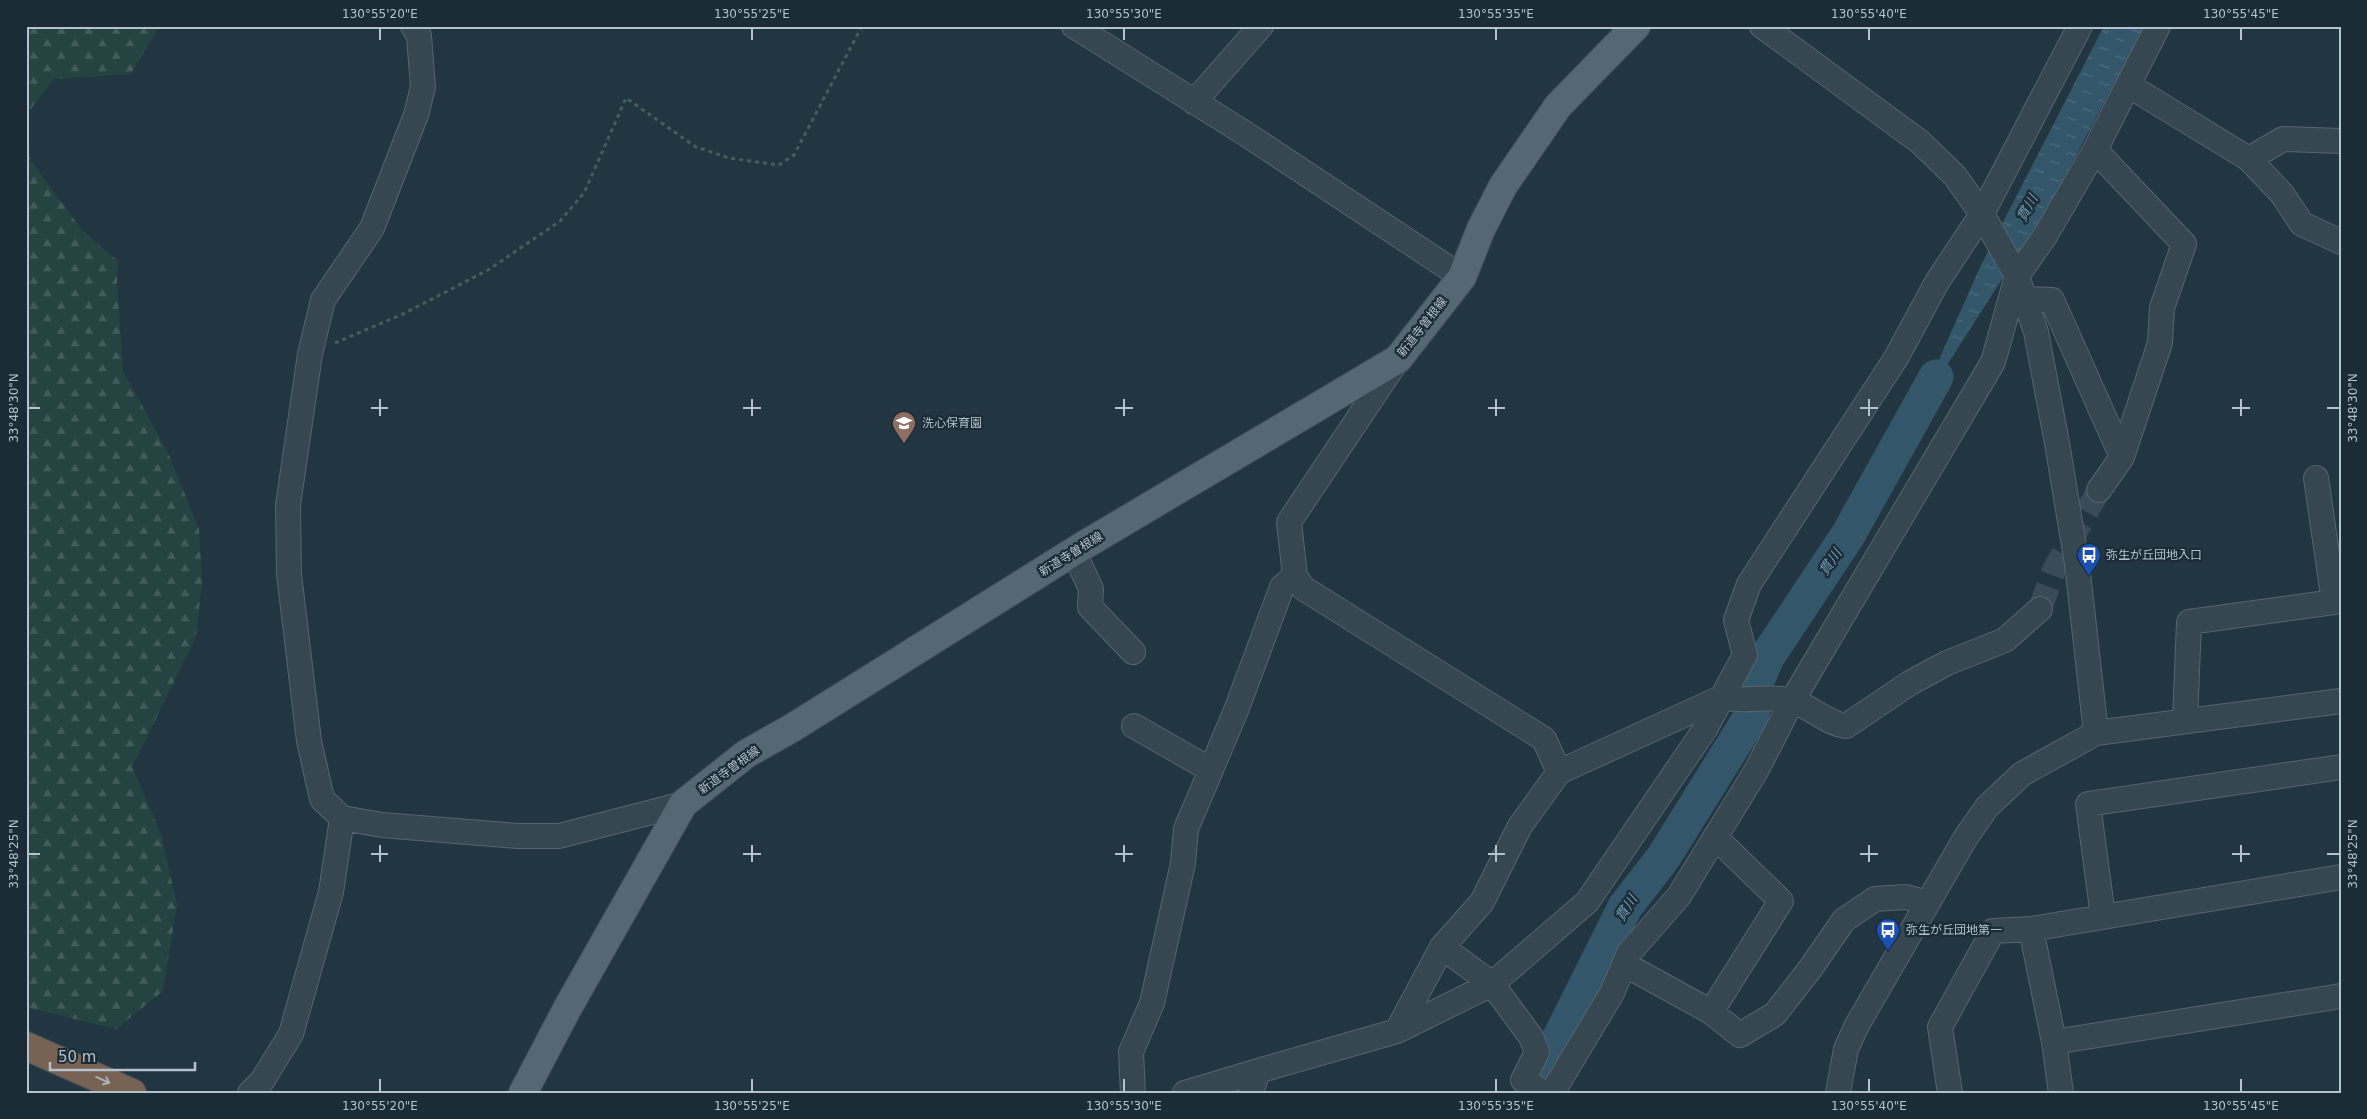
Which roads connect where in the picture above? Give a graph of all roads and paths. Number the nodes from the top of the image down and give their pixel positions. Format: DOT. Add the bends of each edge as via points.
graph roads {
  1 [pos="413,26"];
  2 [pos="862,26"];
  3 [pos="1074,26"];
  4 [pos="1260,26"];
  5 [pos="1636,26"];
  6 [pos="1762,26"];
  7 [pos="2080,26"];
  8 [pos="2158,26"];
  9 [pos="2128,85"];
  10 [pos="1194,102"];
  11 [pos="2341,141"];
  12 [pos="2095,150"];
  13 [pos="2249,159"];
  14 [pos="1982,214"];
  15 [pos="2341,242"];
  16 [pos="2017,276"];
  17 [pos="1462,277"];
  18 [pos="2025,299"];
  19 [pos="310,354"];
  20 [pos="1398,359"];
  21 [pos="2122,457"];
  22 [pos="2316,478"];
  23 [pos="2099,490"];
  24 [pos="1074,552"];
  25 [pos="1296,576"];
  26 [pos="2040,609"];
  27 [pos="1133,652"];
  28 [pos="1729,699"];
  29 [pos="1787,700"];
  30 [pos="2341,701"];
  31 [pos="2185,721"];
  32 [pos="1134,726"];
  33 [pos="2096,733"];
  34 [pos="2341,766"];
  35 [pos="1211,770"];
  36 [pos="1559,772"];
  37 [pos="683,804"];
  38 [pos="342,818"];
  39 [pos="1716,837"];
  40 [pos="2341,877"];
  41 [pos="1928,903"];
  42 [pos="2103,916"];
  43 [pos="2031,929"];
  44 [pos="1442,947"];
  45 [pos="1624,964"];
  46 [pos="1494,986"];
  47 [pos="2341,996"];
  48 [pos="1711,1012"];
  49 [pos="1396,1031"];
  50 [pos="2054,1042"];
  51 [pos="26,1046"];
  52 [pos="1254,1082"];
  53 [pos="1536,1088"];
  54 [pos="130,1092"];
  55 [pos="250,1093"];
  56 [pos="523,1093"];
  57 [pos="1133,1093"];
  58 [pos="1185,1093"];
  59 [pos="1552,1093"];
  60 [pos="1838,1093"];
  61 [pos="1950,1093"];
  62 [pos="2061,1093"];
  1 -- 19 [label="street" via="419,36 423,87 416,115 372,228 323,300"];
  2 -- 19 [label="path" via="794,155 780,165 729,158 696,147 626,98 584,192 560,222 488,270 403,314"];
  3 -- 10 [label="street"];
  4 -- 10 [label="street"];
  5 -- 17 [label="main road, 新道寺曽根線" via="1558,106 1503,186"];
  6 -- 14 [label="street" via="1920,142 1955,176"];
  7 -- 14 [label="street"];
  8 -- 9 [label="street"];
  9 -- 12 [label="street"];
  9 -- 13 [label="street"];
  10 -- 17 [label="street"];
  11 -- 13 [label="street" via="2283,139"];
  12 -- 16 [label="street" via="2045,236"];
  12 -- 21 [label="street" via="2184,244 2162,308 2160,343"];
  13 -- 15 [label="street" via="2282,194 2302,224"];
  14 -- 16 [label="street"];
  14 -- 28 [label="street" via="1937,282 1896,358 1749,584 1736,620 1745,655"];
  16 -- 18 [label="street"];
  16 -- 29 [label="street" via="1993,362"];
  17 -- 20 [label="main road, 新道寺曽根線"];
  18 -- 21 [label="street" via="2052,300"];
  18 -- 33 [label="street" via="2036,332 2057,443 2076,564"];
  19 -- 38 [label="street" via="288,505 289,574 309,741 318,787 322,799"];
  20 -- 24 [label="main road, 新道寺曽根線"];
  20 -- 25 [label="street" via="1289,522"];
  21 -- 23 [label="street"];
  22 -- 31 [label="street" via="2334,602 2189,622"];
  24 -- 27 [label="street" via="1091,589 1090,607"];
  24 -- 37 [label="main road, 新道寺曽根線" via="746,754"];
  25 -- 35 [label="street" via="1282,587"];
  25 -- 36 [label="street" via="1303,588 1544,739"];
  26 -- 29 [label="street" via="2005,640 1947,663 1910,683 1846,726 1834,724"];
  28 -- 29 [label="street"];
  28 -- 36 [label="street"];
  28 -- 46 [label="street" via="1587,902"];
  29 -- 39 [label="street" via="1756,772"];
  30 -- 31 [label="street"];
  31 -- 33 [label="street"];
  32 -- 35 [label="street"];
  33 -- 41 [label="street" via="2022,774 1987,808 1966,837"];
  34 -- 42 [label="street" via="2088,804"];
  35 -- 57 [label="street" via="1186,829 1183,863 1152,1003 1131,1052"];
  36 -- 44 [label="street" via="1520,826 1482,902"];
  37 -- 38 [label="street" via="559,836 518,836 382,825"];
  37 -- 56 [label="main road, 新道寺曽根線"];
  38 -- 55 [label="street" via="331,892 291,1034 262,1081"];
  39 -- 45 [label="street" via="1679,896 1629,953"];
  39 -- 48 [label="street" via="1781,901"];
  40 -- 42 [label="street"];
  41 -- 48 [label="street" via="1906,897 1875,899 1844,920 1775,1014 1740,1035"];
  41 -- 60 [label="street" via="1857,1025 1846,1049"];
  42 -- 43 [label="street"];
  43 -- 50 [label="street"];
  43 -- 61 [label="street" via="1993,931 1940,1027"];
  44 -- 46 [label="street"];
  44 -- 49 [label="street"];
  45 -- 48 [label="street"];
  45 -- 59 [label="street" via="1612,993"];
  46 -- 49 [label="street"];
  46 -- 53 [label="street" via="1531,1037 1537,1052 1523,1080"];
  47 -- 50 [label="street"];
  49 -- 52 [label="street"];
  50 -- 62 [label="street"];
  51 -- 54 [label="highway, one-way"];
  52 -- 58 [label="street"];
}
